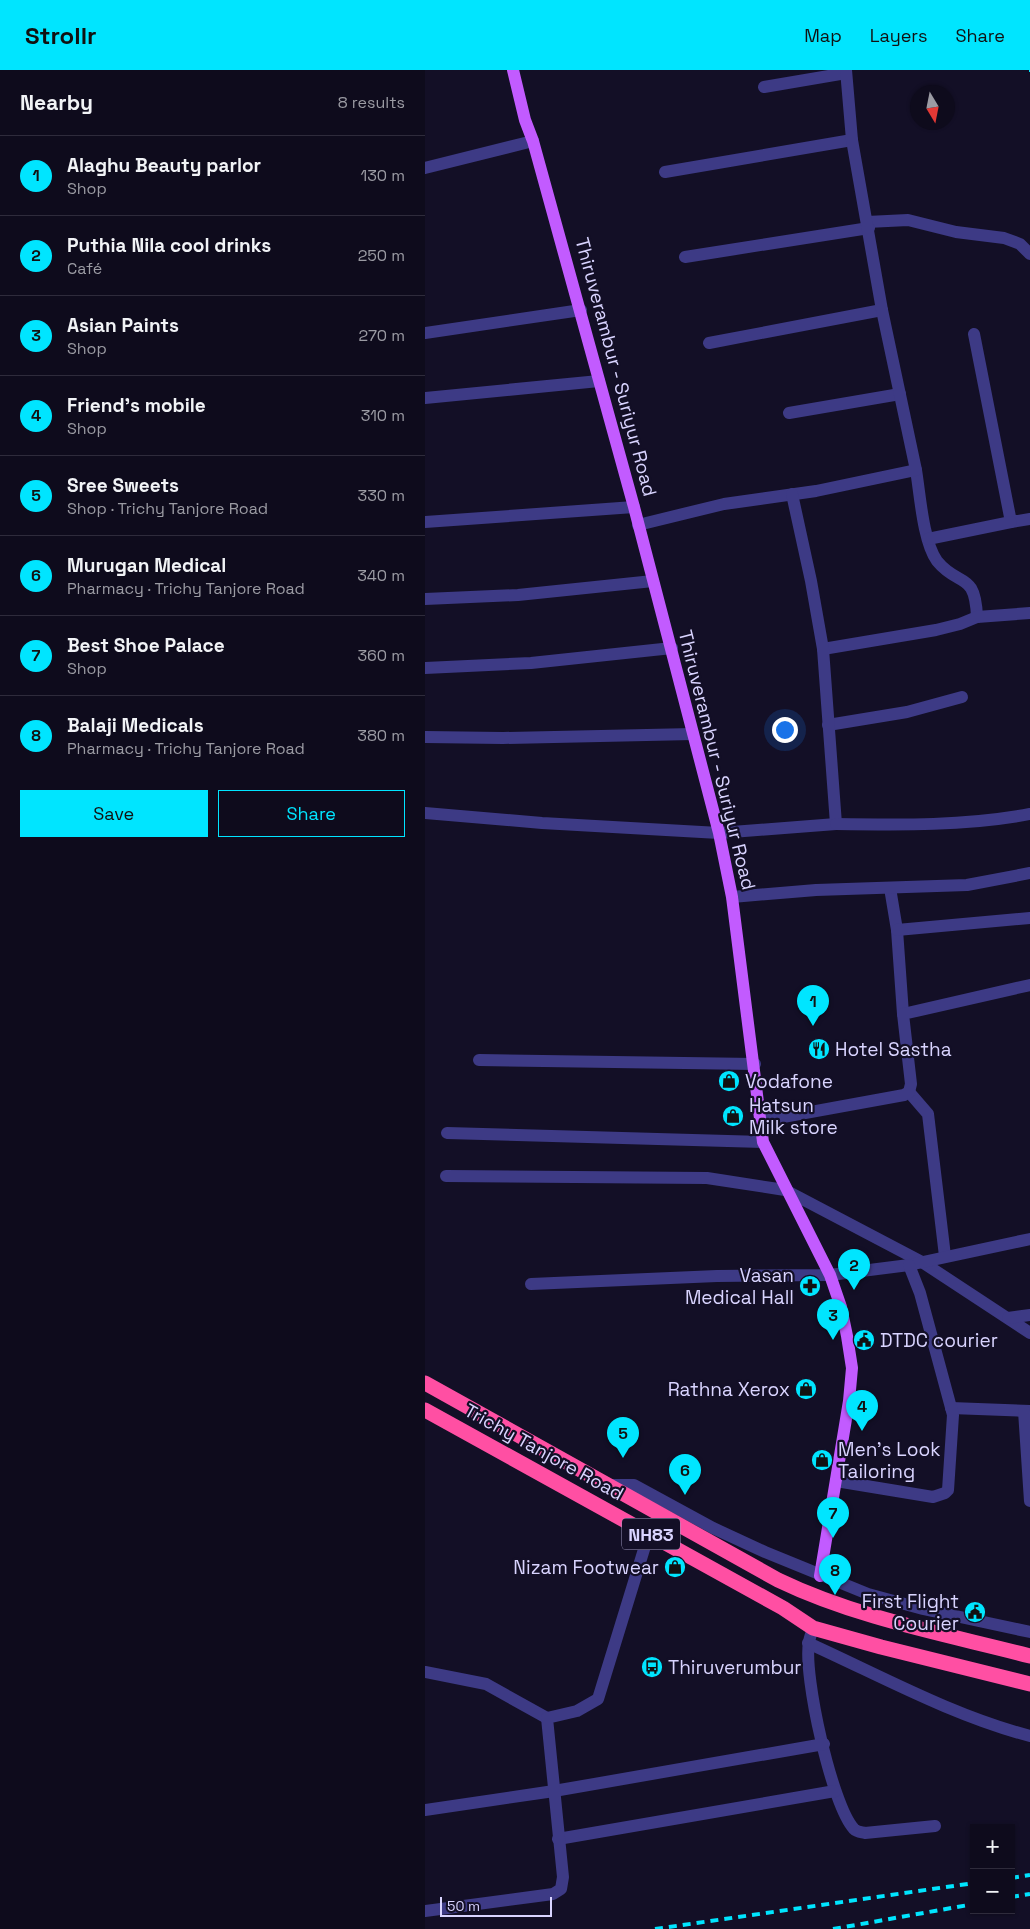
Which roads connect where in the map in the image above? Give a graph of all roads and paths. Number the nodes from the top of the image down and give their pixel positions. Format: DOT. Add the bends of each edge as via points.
graph roads {
  1 [pos="513,70"];
  2 [pos="846,72"];
  3 [pos="764,87"];
  4 [pos="852,140"];
  5 [pos="533,141"];
  6 [pos="425,168"];
  7 [pos="665,172"];
  8 [pos="868,225"];
  9 [pos="1030,254"];
  10 [pos="685,257"];
  11 [pos="581,310"];
  12 [pos="882,310"];
  13 [pos="425,333"];
  14 [pos="974,334"];
  15 [pos="709,343"];
  16 [pos="599,381"];
  17 [pos="900,394"];
  18 [pos="425,398"];
  19 [pos="789,413"];
  20 [pos="916,470"];
  21 [pos="796,494"];
  22 [pos="634,507"];
  23 [pos="1030,519"];
  24 [pos="425,522"];
  25 [pos="1011,522"];
  26 [pos="638,525"];
  27 [pos="928,539"];
  28 [pos="653,581"];
  29 [pos="425,599"];
  30 [pos="1030,613"];
  31 [pos="977,617"];
  32 [pos="671,648"];
  33 [pos="823,649"];
  34 [pos="425,668"];
  35 [pos="962,696"];
  36 [pos="828,725"];
  37 [pos="693,734"];
  38 [pos="425,737"];
  39 [pos="425,813"];
  40 [pos="1030,814"];
  41 [pos="836,824"];
  42 [pos="719,833"];
  43 [pos="1030,873"];
  44 [pos="890,888"];
  45 [pos="732,897"];
  46 [pos="1030,918"];
  47 [pos="897,930"];
  48 [pos="1030,985"];
  49 [pos="903,1014"];
  50 [pos="479,1060"];
  51 [pos="755,1064"];
  52 [pos="909,1092"];
  53 [pos="761,1121"];
  54 [pos="447,1133"];
  55 [pos="763,1142"];
  56 [pos="446,1176"];
  57 [pos="785,1190"];
  58 [pos="1030,1239"];
  59 [pos="945,1256"];
  60 [pos="922,1262"];
  61 [pos="909,1265"];
  62 [pos="830,1275"];
  63 [pos="531,1284"];
  64 [pos="1030,1315"];
  65 [pos="1008,1318"];
  66 [pos="1030,1333"];
  67 [pos="425,1383"];
  68 [pos="951,1408"];
  69 [pos="425,1410"];
  70 [pos="1027,1411"];
  71 [pos="836,1481"];
  72 [pos="608,1485"];
  73 [pos="1030,1501"];
  74 [pos="649,1533"];
  75 [pos="820,1576"];
  76 [pos="813,1628"];
  77 [pos="1030,1632"];
  78 [pos="808,1643"];
  79 [pos="1030,1656"];
  80 [pos="425,1672"];
  81 [pos="1030,1684"];
  82 [pos="547,1718"];
  83 [pos="1030,1736"];
  84 [pos="824,1744"];
  85 [pos="835,1791"];
  86 [pos="554,1792"];
  87 [pos="425,1810"];
  88 [pos="935,1826"];
  89 [pos="558,1839"];
  90 [pos="425,1911"];
  1 -- 5 [label="main road, Thiruverambur - Suriyur Road"];
  2 -- 3 [label="street"];
  2 -- 4 [label="street"];
  4 -- 7 [label="street"];
  4 -- 8 [label="street"];
  5 -- 6 [label="street"];
  5 -- 11 [label="main road, Thiruverambur - Suriyur Road"];
  8 -- 9 [label="street" via="907,220 956,232 1003,238 1019,244"];
  8 -- 10 [label="street"];
  8 -- 12 [label="street"];
  11 -- 13 [label="street"];
  11 -- 16 [label="main road, Thiruverambur - Suriyur Road"];
  12 -- 15 [label="street"];
  12 -- 17 [label="street"];
  14 -- 25 [label="street"];
  16 -- 18 [label="street"];
  16 -- 22 [label="main road, Thiruverambur - Suriyur Road"];
  17 -- 19 [label="street"];
  17 -- 20 [label="street"];
  20 -- 21 [label="street"];
  20 -- 27 [label="street"];
  21 -- 26 [label="street" via="723,504"];
  21 -- 33 [label="street"];
  22 -- 24 [label="street"];
  22 -- 26 [label="main road, Thiruverambur - Suriyur Road"];
  23 -- 25 [label="street"];
  25 -- 27 [label="street"];
  26 -- 28 [label="main road, Thiruverambur - Suriyur Road"];
  27 -- 31 [label="street" via="937,561 971,586"];
  28 -- 29 [label="street" via="518,595"];
  28 -- 32 [label="main road, Thiruverambur - Suriyur Road"];
  30 -- 31 [label="street"];
  31 -- 33 [label="street" via="936,630"];
  32 -- 34 [label="street" via="531,663"];
  32 -- 37 [label="main road, Thiruverambur - Suriyur Road"];
  33 -- 36 [label="street"];
  35 -- 36 [label="street" via="907,712"];
  36 -- 41 [label="street"];
  37 -- 38 [label="street"];
  37 -- 42 [label="main road, Thiruverambur - Suriyur Road"];
  39 -- 42 [label="street"];
  40 -- 41 [label="street" via="931,825"];
  41 -- 42 [label="street"];
  42 -- 45 [label="main road, Thiruverambur - Suriyur Road"];
  43 -- 44 [label="street" via="967,885"];
  44 -- 45 [label="street"];
  44 -- 47 [label="street"];
  45 -- 51 [label="main road, Thiruverambur - Suriyur Road"];
  46 -- 47 [label="street"];
  47 -- 49 [label="street"];
  48 -- 49 [label="street"];
  49 -- 52 [label="street" via="911,1084"];
  50 -- 51 [label="street"];
  51 -- 53 [label="main road, Thiruverambur - Suriyur Road"];
  52 -- 53 [label="street" via="898,1097"];
  52 -- 59 [label="street" via="928,1114"];
  53 -- 55 [label="main road, Thiruverambur - Suriyur Road"];
  54 -- 55 [label="street"];
  55 -- 57 [label="main road, Thiruverambur - Suriyur Road"];
  56 -- 57 [label="street" via="707,1178"];
  57 -- 60 [label="street"];
  57 -- 62 [label="main road, Thiruverambur - Suriyur Road"];
  58 -- 59 [label="street"];
  59 -- 60 [label="street"];
  60 -- 61 [label="street"];
  60 -- 65 [label="street"];
  61 -- 62 [label="street"];
  61 -- 68 [label="street" via="920,1292"];
  62 -- 63 [label="street"];
  62 -- 71 [label="main road, Thiruverambur - Suriyur Road" via="841,1307 852,1368"];
  64 -- 65 [label="street"];
  65 -- 66 [label="street"];
  67 -- 72 [label="highway, Trichy Tanjore Road / NH83"];
  68 -- 70 [label="street"];
  68 -- 71 [label="street" via="949,1486 945,1494 933,1497"];
  69 -- 74 [label="highway, Trichy Tanjore Road / NH83"];
  70 -- 73 [label="street"];
  71 -- 75 [label="main road, Thiruverambur - Suriyur Road"];
  72 -- 75 [label="street" via="634,1485 713,1528"];
  72 -- 79 [label="highway, Trichy Tanjore Road / NH83" via="817,1599 854,1612"];
  74 -- 76 [label="highway, Trichy Tanjore Road / NH83"];
  74 -- 82 [label="street" via="598,1699 577,1711"];
  75 -- 77 [label="street" via="923,1609"];
  76 -- 78 [label="street"];
  76 -- 81 [label="highway, Trichy Tanjore Road / NH83"];
  78 -- 83 [label="street" via="947,1706 1006,1730"];
  78 -- 84 [label="street" via="809,1671"];
  80 -- 82 [label="street" via="486,1684"];
  82 -- 86 [label="street"];
  84 -- 85 [label="street"];
  84 -- 86 [label="street"];
  85 -- 88 [label="street" via="858,1832 865,1834"];
  85 -- 89 [label="street"];
  86 -- 87 [label="street"];
  86 -- 89 [label="street"];
  89 -- 90 [label="street" via="563,1884 553,1894"];
}
